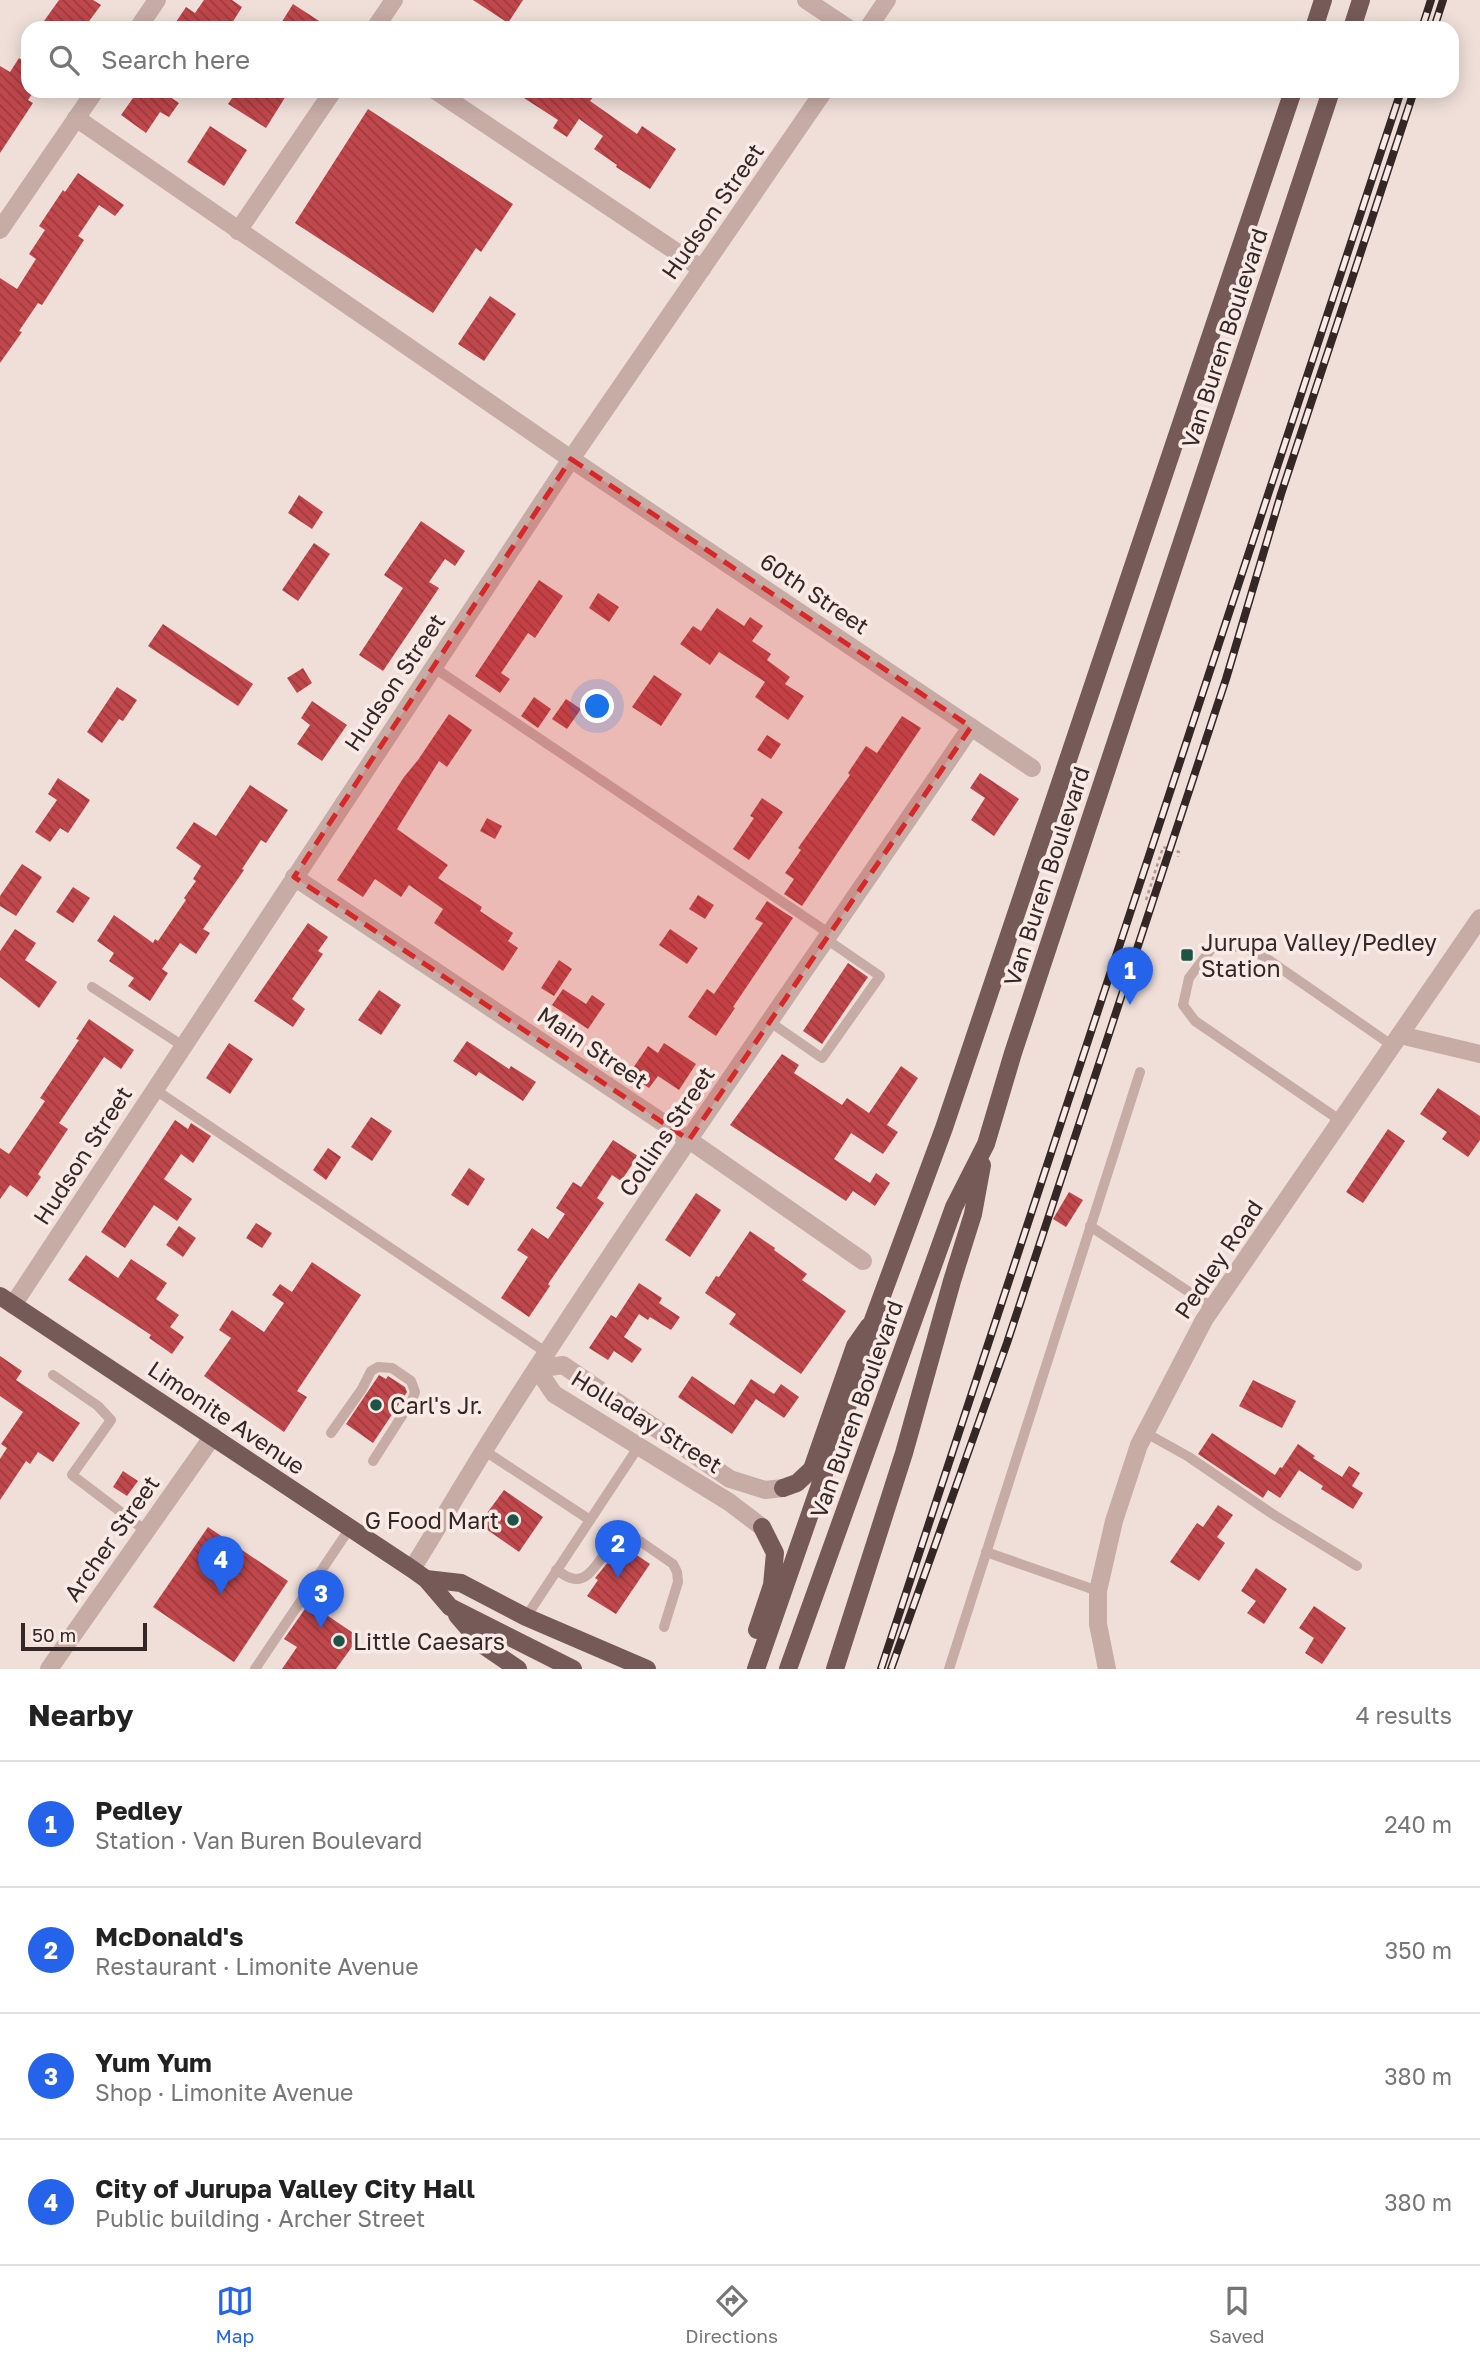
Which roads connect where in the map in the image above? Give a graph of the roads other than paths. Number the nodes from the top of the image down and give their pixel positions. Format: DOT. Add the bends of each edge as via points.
graph roads {
  1 [pos="157,0"];
  2 [pos="394,0"];
  3 [pos="806,0"];
  4 [pos="1324,0"];
  5 [pos="1361,0"];
  6 [pos="885,1"];
  7 [pos="143,21"];
  8 [pos="380,21"];
  9 [pos="838,21"];
  10 [pos="872,21"];
  11 [pos="1316,21"];
  12 [pos="1354,21"];
  13 [pos="90,98"];
  14 [pos="327,98"];
  15 [pos="446,98"];
  16 [pos="819,98"];
  17 [pos="1291,98"];
  18 [pos="1329,98"];
  19 [pos="76,118"];
  20 [pos="0,230"];
  21 [pos="238,231"];
  22 [pos="702,269"];
  23 [pos="571,459"];
  24 [pos="433,667"];
  25 [pos="971,727"];
  26 [pos="1032,768"];
  27 [pos="293,877"];
  28 [pos="1480,918"];
  29 [pos="828,937"];
  30 [pos="92,987"];
  31 [pos="770,1022"];
  32 [pos="1397,1040"];
  33 [pos="183,1046"];
  34 [pos="1480,1055"];
  35 [pos="1140,1072"];
  36 [pos="154,1089"];
  37 [pos="1341,1121"];
  38 [pos="688,1140"];
  39 [pos="986,1144"];
  40 [pos="1090,1226"];
  41 [pos="863,1261"];
  42 [pos="6,1300"];
  43 [pos="1213,1308"];
  44 [pos="873,1320"];
  45 [pos="547,1353"];
  46 [pos="537,1369"];
  47 [pos="53,1375"];
  48 [pos="331,1433"];
  49 [pos="1146,1433"];
  50 [pos="213,1436"];
  51 [pos="639,1446"];
  52 [pos="485,1451"];
  53 [pos="373,1461"];
  54 [pos="783,1489"];
  55 [pos="590,1520"];
  56 [pos="762,1527"];
  57 [pos="351,1528"];
  58 [pos="146,1531"];
  59 [pos="986,1552"];
  60 [pos="1357,1566"];
  61 [pos="556,1570"];
  62 [pos="419,1574"];
  63 [pos="1098,1591"];
  64 [pos="450,1607"];
  65 [pos="526,1618"];
  66 [pos="664,1627"];
  67 [pos="49,1669"];
  68 [pos="255,1669"];
  69 [pos="518,1669"];
  70 [pos="573,1669"];
  71 [pos="647,1669"];
  72 [pos="755,1669"];
  73 [pos="788,1669"];
  74 [pos="835,1669"];
  75 [pos="948,1669"];
  76 [pos="1107,1669"];
  1 -- 7 [label="street"];
  2 -- 8 [label="street"];
  3 -- 9 [label="street"];
  4 -- 11 [label="main road"];
  5 -- 12 [label="main road"];
  6 -- 10 [label="street"];
  13 -- 19 [label="street"];
  14 -- 21 [label="street"];
  15 -- 22 [label="street"];
  16 -- 22 [label="street, Hudson Street"];
  17 -- 44 [label="main road, Van Buren Boulevard" via="944,1128"];
  18 -- 39 [label="main road, Van Buren Boulevard"];
  19 -- 20 [label="street"];
  19 -- 21 [label="street, 60th Street"];
  21 -- 23 [label="street, 60th Street"];
  22 -- 23 [label="street, Hudson Street"];
  23 -- 24 [label="street, Hudson Street"];
  23 -- 25 [label="street, 60th Street"];
  24 -- 27 [label="street, Hudson Street"];
  24 -- 29 [label="lane"];
  25 -- 26 [label="street, 60th Street"];
  25 -- 29 [label="street, Collins Street"];
  27 -- 33 [label="street, Hudson Street"];
  27 -- 38 [label="street, Main Street"];
  28 -- 32 [label="street, Pedley Road"];
  29 -- 31 [label="street, Collins Street"];
  29 -- 31 [label="lane" via="880,976 822,1058"];
  30 -- 33 [label="lane"];
  31 -- 38 [label="street, Collins Street"];
  32 -- 34 [label="street"];
  32 -- 37 [label="street, Pedley Road"];
  32 -- 37 [label="lane" via="1243,948 1212,948 1189,978 1183,1005 1195,1021"];
  33 -- 36 [label="street, Hudson Street"];
  35 -- 40 [label="lane"];
  36 -- 42 [label="street, Hudson Street"];
  36 -- 45 [label="lane"];
  37 -- 43 [label="street, Pedley Road"];
  38 -- 41 [label="street, Main Street"];
  38 -- 45 [label="street, Collins Street"];
  39 -- 73 [label="main road, Van Buren Boulevard" via="954,1208"];
  39 -- 74 [label="main road" via="973,1214"];
  40 -- 43 [label="lane"];
  40 -- 59 [label="lane"];
  42 -- 50 [label="main road, Limonite Avenue"];
  43 -- 49 [label="street, Pedley Road"];
  44 -- 54 [label="main road" via="855,1346 812,1469"];
  44 -- 72 [label="main road, Van Buren Boulevard" via="867,1350"];
  45 -- 46 [label="street, Collins Street"];
  46 -- 51 [label="street, Holladay Street" via="554,1394"];
  46 -- 52 [label="street, Collins Street"];
  46 -- 54 [label="street, Holladay Street" via="563,1365 730,1479 765,1490"];
  47 -- 58 [label="lane" via="111,1420 72,1475"];
  48 -- 53 [label="lane" via="370,1371 392,1368 411,1381 415,1392"];
  49 -- 60 [label="lane"];
  49 -- 63 [label="street, Pedley Road" via="1114,1521"];
  50 -- 57 [label="main road, Limonite Avenue"];
  50 -- 58 [label="street, Archer Street"];
  51 -- 55 [label="lane"];
  51 -- 56 [label="street, Holladay Street"];
  52 -- 55 [label="lane"];
  52 -- 62 [label="street, Collins Street"];
  55 -- 61 [label="lane"];
  56 -- 72 [label="main road" via="775,1553 772,1585 753,1640"];
  57 -- 62 [label="main road, Limonite Avenue"];
  57 -- 68 [label="lane"];
  58 -- 67 [label="street, Archer Street"];
  59 -- 63 [label="lane"];
  59 -- 75 [label="lane"];
  61 -- 65 [label="lane"];
  61 -- 66 [label="lane" via="578,1579 590,1574 614,1539 625,1534 634,1537 673,1564 677,1572"];
  62 -- 64 [label="main road, Limonite Avenue"];
  62 -- 65 [label="main road, Limonite Avenue" via="461,1583"];
  63 -- 76 [label="street, Pedley Road" via="1098,1624"];
  64 -- 69 [label="main road" via="483,1645"];
  64 -- 70 [label="main road, Limonite Avenue"];
  65 -- 71 [label="main road, Limonite Avenue"];
}
